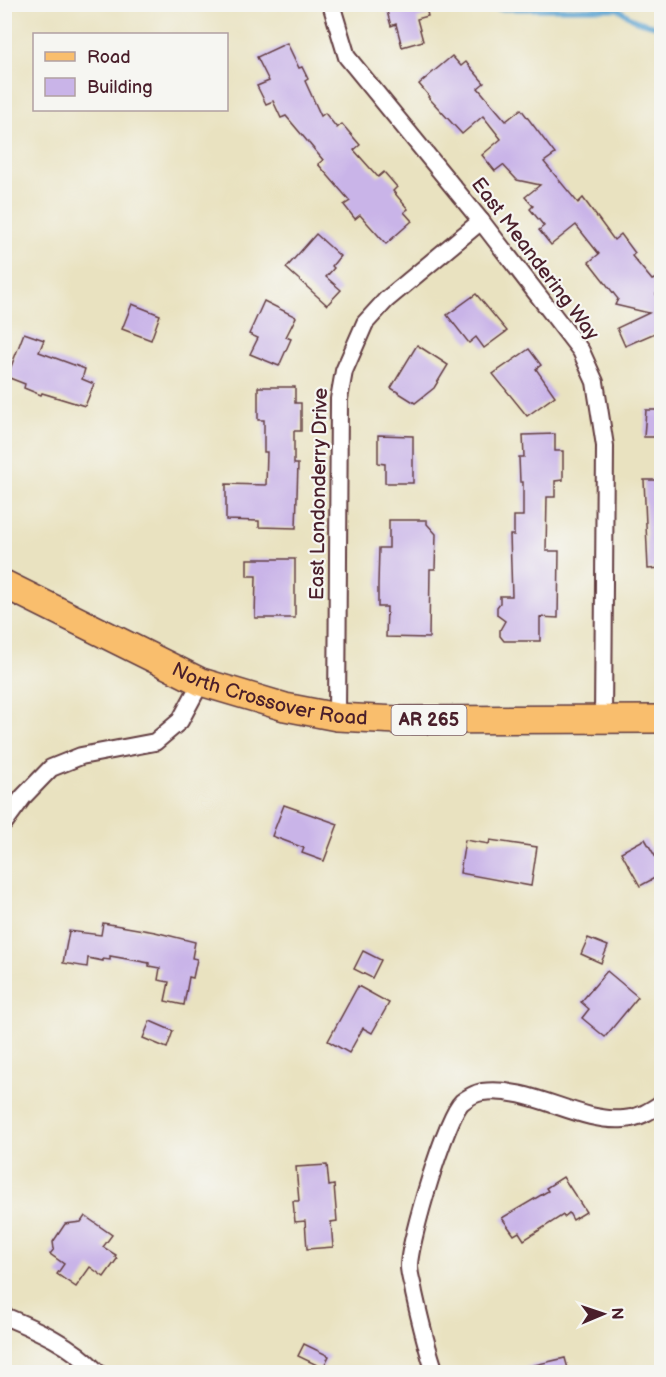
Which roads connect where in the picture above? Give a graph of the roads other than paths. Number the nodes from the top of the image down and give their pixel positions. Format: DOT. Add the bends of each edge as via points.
graph roads {
  1 [pos="332,4"];
  2 [pos="481,221"];
  3 [pos="4,584"];
  4 [pos="201,682"];
  5 [pos="336,717"];
  6 [pos="662,719"];
  7 [pos="603,720"];
  8 [pos="4,823"];
  9 [pos="662,1103"];
  10 [pos="4,1316"];
  11 [pos="97,1372"];
  12 [pos="435,1372"];
  1 -- 2 [label="street, East Meandering Way" via="347,57"];
  2 -- 5 [label="street, East Londonderry Drive" via="386,300 366,323 344,371 339,399"];
  2 -- 7 [label="street, East Meandering Way" via="581,351 595,382 605,446"];
  3 -- 4 [label="main road, North Crossover Road / AR 265"];
  4 -- 5 [label="main road, North Crossover Road / AR 265" via="285,707"];
  4 -- 8 [label="street" via="180,721 155,742 81,756 51,768"];
  5 -- 7 [label="main road, North Crossover Road / AR 265"];
  6 -- 7 [label="main road, North Crossover Road / AR 265"];
  9 -- 12 [label="street" via="626,1119 603,1118 498,1091 479,1093 461,1103 452,1118 420,1210 409,1267"];
  10 -- 11 [label="street" via="71,1349"];
}
